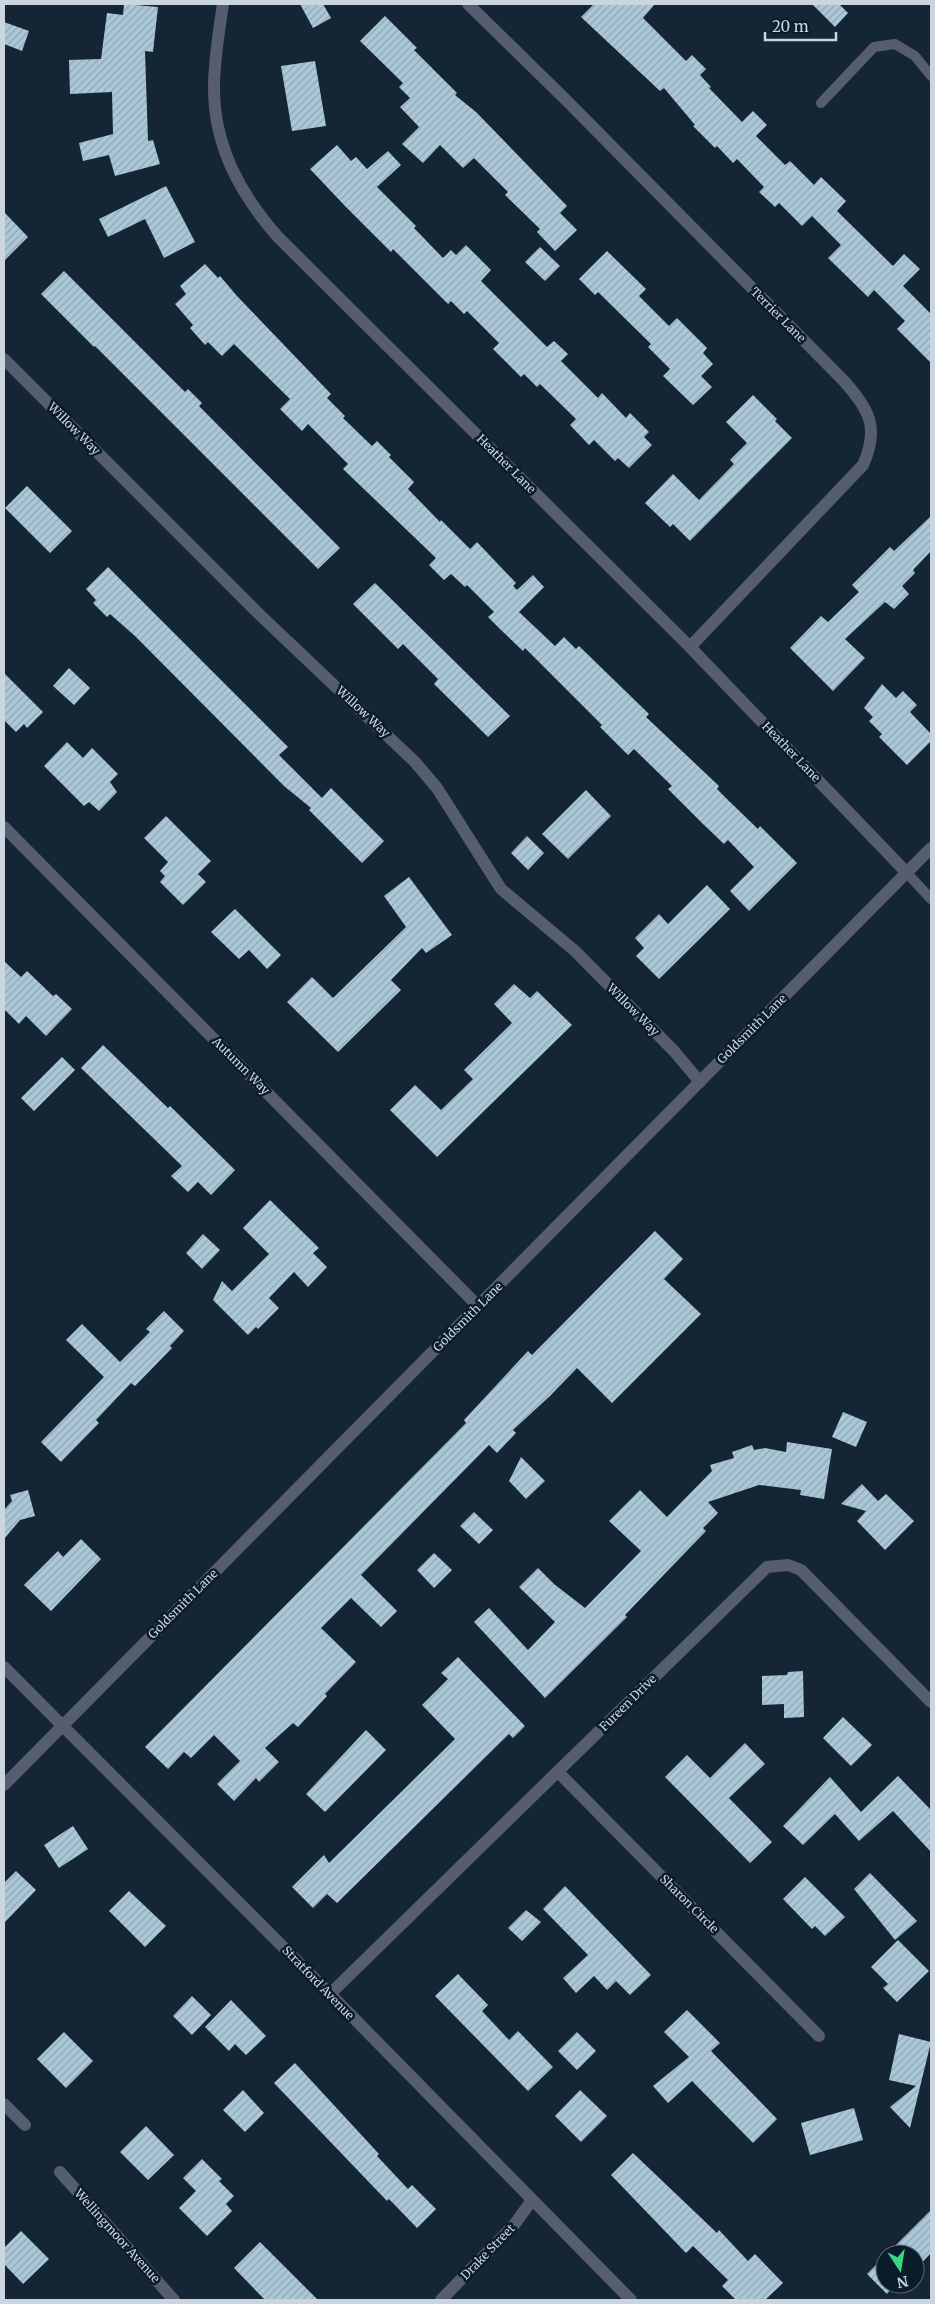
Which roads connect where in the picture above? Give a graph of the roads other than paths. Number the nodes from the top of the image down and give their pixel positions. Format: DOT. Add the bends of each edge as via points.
graph roads {
  1 [pos="223,4"];
  2 [pos="468,4"];
  3 [pos="931,76"];
  4 [pos="821,103"];
  5 [pos="4,359"];
  6 [pos="690,647"];
  7 [pos="4,827"];
  8 [pos="931,848"];
  9 [pos="907,873"];
  10 [pos="931,898"];
  11 [pos="700,1082"];
  12 [pos="478,1306"];
  13 [pos="4,1667"];
  14 [pos="931,1702"];
  15 [pos="62,1726"];
  16 [pos="558,1772"];
  17 [pos="4,1785"];
  18 [pos="330,1994"];
  19 [pos="819,2036"];
  20 [pos="4,2104"];
  21 [pos="25,2125"];
  22 [pos="60,2172"];
  23 [pos="532,2200"];
  24 [pos="174,2300"];
  25 [pos="441,2300"];
  26 [pos="630,2300"];
  1 -- 6 [label="street, Heather Lane" via="214,88 217,117 232,170 257,213"];
  2 -- 6 [label="street, Terrier Lane" via="844,381 863,403 869,417 872,431 869,453 863,465"];
  3 -- 4 [label="lane" via="915,56 895,44 874,47"];
  5 -- 11 [label="street, Willow Way" via="258,613 415,762 437,788 501,889 575,951 674,1051"];
  6 -- 9 [label="street, Heather Lane"];
  7 -- 12 [label="street, Autumn Way"];
  8 -- 9 [label="street, Goldsmith Lane"];
  9 -- 10 [label="lane"];
  9 -- 11 [label="street, Goldsmith Lane"];
  11 -- 12 [label="street, Goldsmith Lane"];
  12 -- 15 [label="street, Goldsmith Lane"];
  13 -- 15 [label="street, Stratford Avenue"];
  14 -- 16 [label="street, Fureen Drive" via="801,1570 776,1565 759,1573"];
  15 -- 17 [label="street, Goldsmith Lane"];
  15 -- 18 [label="street, Stratford Avenue"];
  16 -- 18 [label="street, Fureen Drive"];
  16 -- 19 [label="street, Sharon Circle"];
  18 -- 23 [label="street, Stratford Avenue"];
  20 -- 21 [label="street"];
  22 -- 24 [label="street, Wellingmoor Avenue"];
  23 -- 25 [label="street, Drake Street" via="514,2225"];
  23 -- 26 [label="street, Stratford Avenue"];
}
